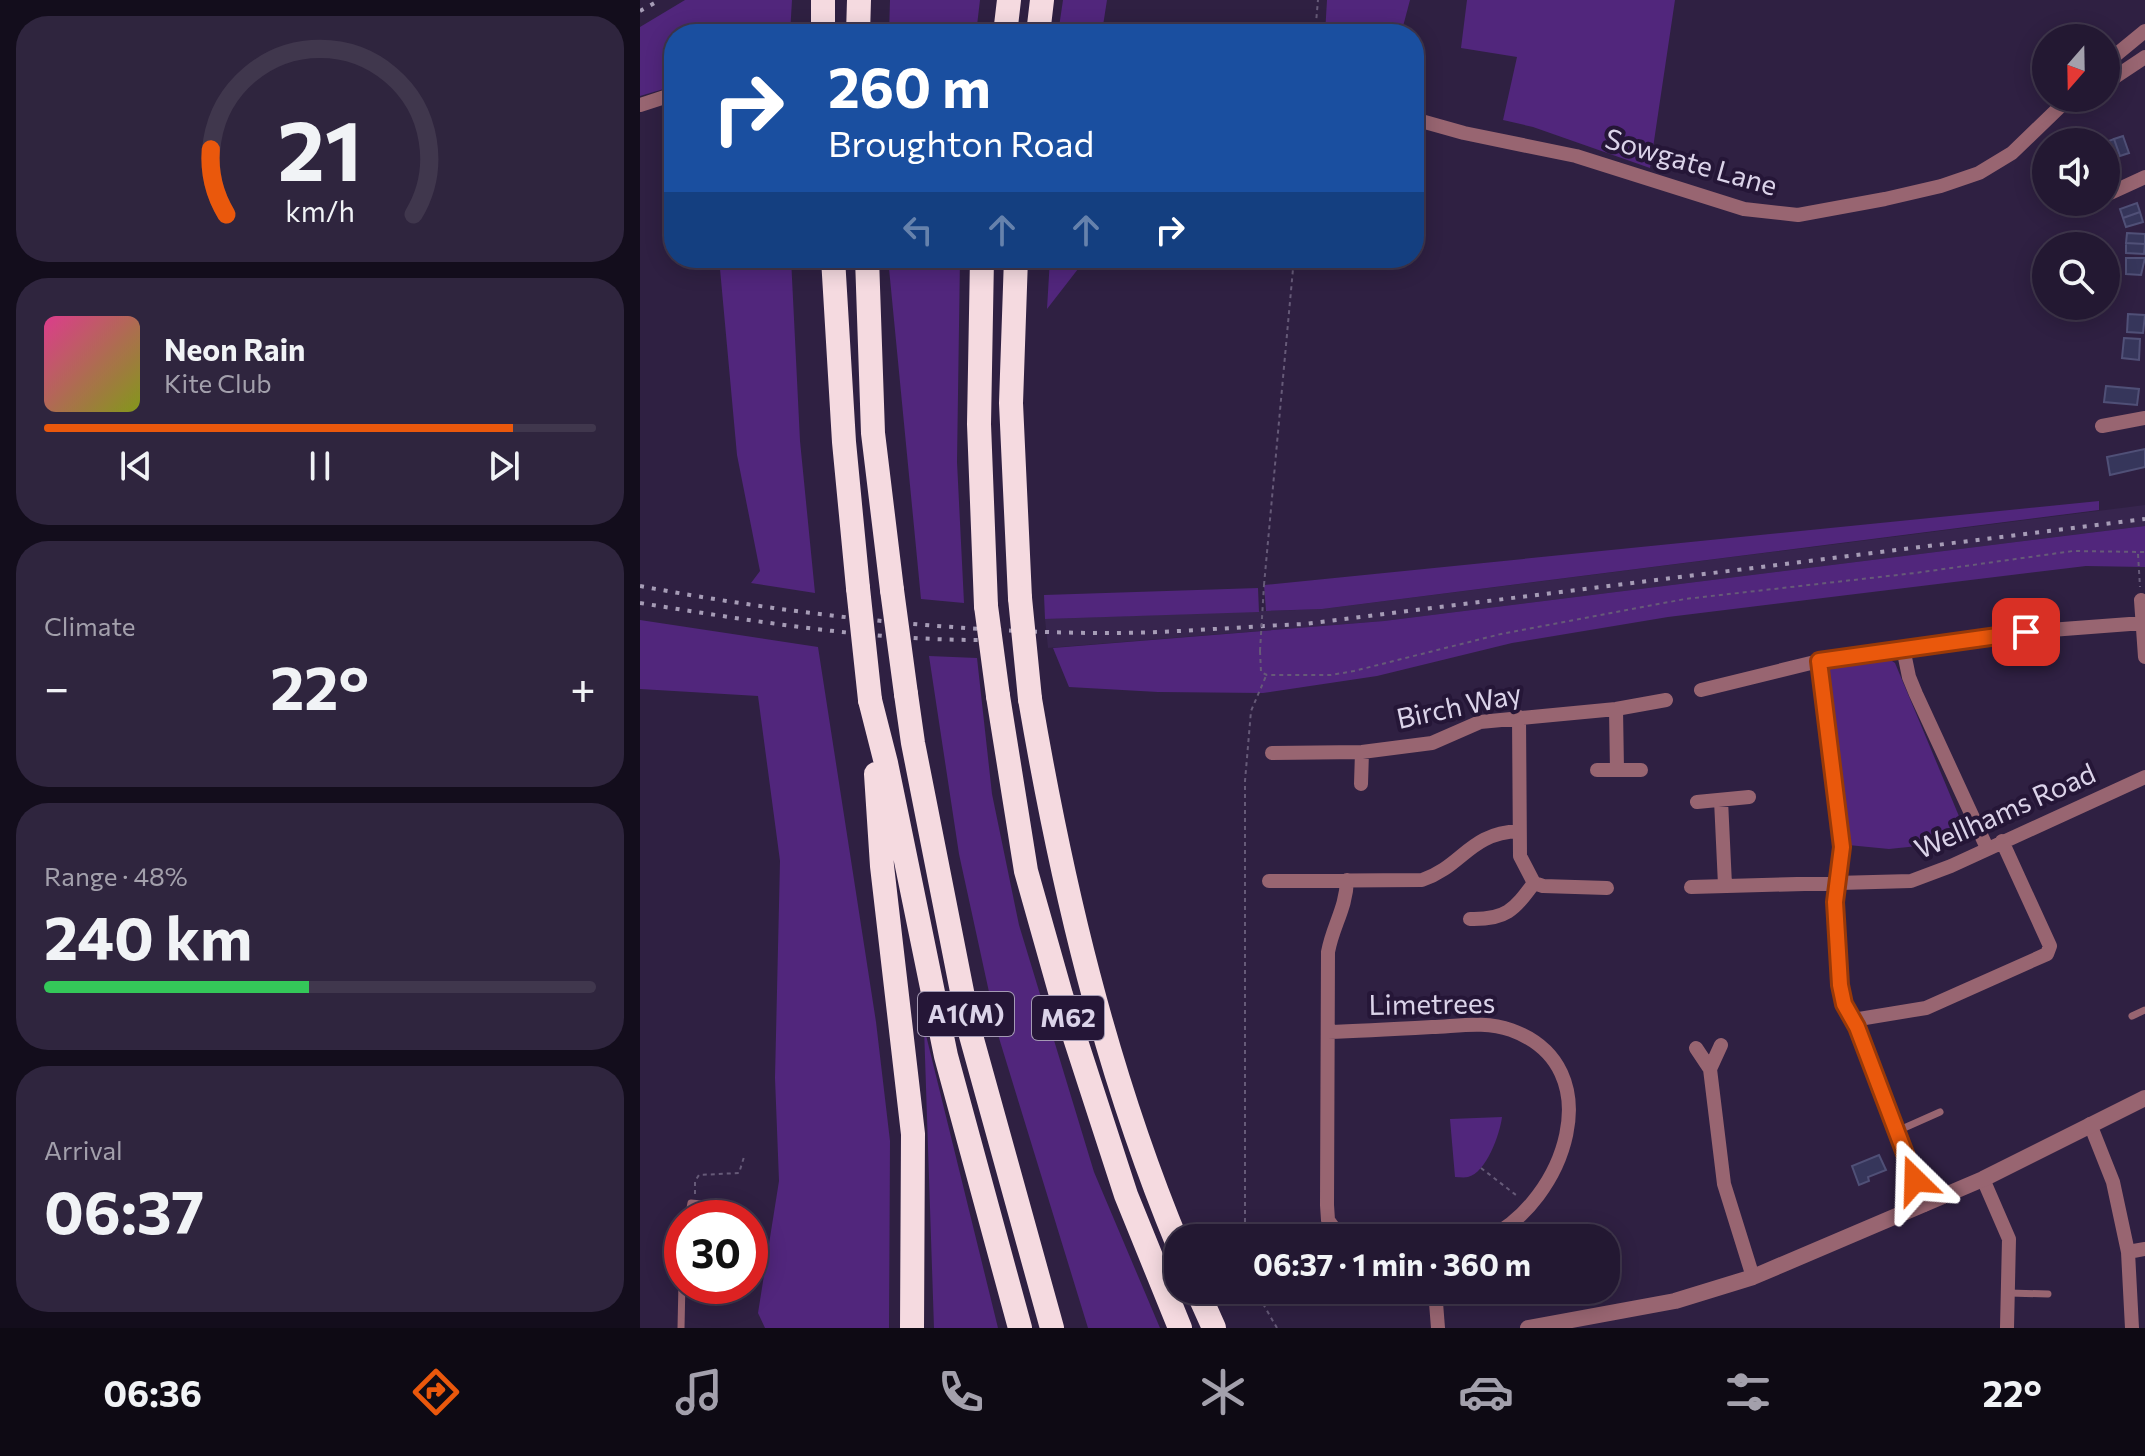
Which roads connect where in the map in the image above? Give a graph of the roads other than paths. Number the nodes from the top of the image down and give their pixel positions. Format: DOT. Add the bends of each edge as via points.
graph roads {
  1 [pos="823,0"];
  2 [pos="859,0"];
  3 [pos="1009,0"];
  4 [pos="1042,0"];
  5 [pos="823,24"];
  6 [pos="858,24"];
  7 [pos="1006,24"];
  8 [pos="1039,24"];
  9 [pos="2145,31"];
  10 [pos="2120,52"];
  11 [pos="2145,57"];
  12 [pos="2120,74"];
  13 [pos="664,97"];
  14 [pos="640,105"];
  15 [pos="2054,112"];
  16 [pos="1424,122"];
  17 [pos="2145,177"];
  18 [pos="2120,189"];
  19 [pos="834,268"];
  20 [pos="867,268"];
  21 [pos="982,268"];
  22 [pos="1016,268"];
  23 [pos="2145,418"];
  24 [pos="2102,426"];
  25 [pos="2141,600"];
  26 [pos="2143,623"];
  27 [pos="1903,648"];
  28 [pos="2145,657"];
  29 [pos="1819,661"];
  30 [pos="1701,690"];
  31 [pos="870,700"];
  32 [pos="1666,700"];
  33 [pos="1616,709"];
  34 [pos="1519,717"];
  35 [pos="1362,752"];
  36 [pos="1272,753"];
  37 [pos="1597,770"];
  38 [pos="1617,770"];
  39 [pos="1641,770"];
  40 [pos="2145,777"];
  41 [pos="1361,784"];
  42 [pos="1749,797"];
  43 [pos="1721,800"];
  44 [pos="1697,802"];
  45 [pos="1519,831"];
  46 [pos="2002,841"];
  47 [pos="1987,848"];
  48 [pos="1347,880"];
  49 [pos="1269,881"];
  50 [pos="1836,882"];
  51 [pos="1534,883"];
  52 [pos="1725,885"];
  53 [pos="1691,887"];
  54 [pos="1607,888"];
  55 [pos="1470,919"];
  56 [pos="2145,1010"];
  57 [pos="2132,1016"];
  58 [pos="1853,1020"];
  59 [pos="1328,1032"];
  60 [pos="1721,1045"];
  61 [pos="1696,1048"];
  62 [pos="1710,1069"];
  63 [pos="2145,1098"];
  64 [pos="1940,1112"];
  65 [pos="2090,1124"];
  66 [pos="1895,1132"];
  67 [pos="1983,1179"];
  68 [pos="1924,1205"];
  69 [pos="1170,1224"];
  70 [pos="1331,1224"];
  71 [pos="1510,1224"];
  72 [pos="2145,1249"];
  73 [pos="2128,1252"];
  74 [pos="1753,1277"];
  75 [pos="2009,1293"];
  76 [pos="2048,1294"];
  77 [pos="682,1304"];
  78 [pos="1203,1304"];
  79 [pos="1436,1304"];
  80 [pos="681,1328"];
  81 [pos="912,1328"];
  82 [pos="1020,1328"];
  83 [pos="1052,1328"];
  84 [pos="1180,1328"];
  85 [pos="1214,1328"];
  86 [pos="1438,1328"];
  87 [pos="1528,1328"];
  88 [pos="2007,1328"];
  89 [pos="2132,1328"];
  1 -- 5 [label="highway"];
  2 -- 6 [label="highway"];
  3 -- 7 [label="highway"];
  4 -- 8 [label="highway"];
  9 -- 10 [label="street"];
  11 -- 12 [label="street"];
  13 -- 14 [label="street"];
  15 -- 16 [label="street, Sowgate Lane" via="2012,153 1962,180 1798,215 1744,209 1576,156"];
  17 -- 18 [label="street"];
  19 -- 31 [label="highway, A1(M), bridge" via="844,442"];
  20 -- 83 [label="highway, A1(M), bridge" via="873,433 913,743 970,1032"];
  21 -- 84 [label="highway, M62, bridge" via="979,424 986,606 1026,871 1126,1195"];
  22 -- 69 [label="highway, M62, bridge" via="1011,403 1030,699 1091,991 1126,1108"];
  23 -- 24 [label="street"];
  25 -- 26 [label="street"];
  26 -- 27 [label="street" via="1997,634"];
  26 -- 28 [label="street"];
  27 -- 29 [label="street"];
  27 -- 47 [label="street" via="1916,694"];
  29 -- 30 [label="street"];
  29 -- 50 [label="street" via="1842,847"];
  31 -- 81 [label="highway" via="882,866 913,1134"];
  31 -- 82 [label="highway, A1(M)" via="946,1056"];
  32 -- 33 [label="street, Birch Way"];
  33 -- 34 [label="street, Birch Way"];
  33 -- 38 [label="street"];
  34 -- 35 [label="street, Birch Way" via="1480,722 1432,743"];
  34 -- 45 [label="street"];
  35 -- 36 [label="street, Birch Way"];
  35 -- 41 [label="street, Birch Way"];
  37 -- 38 [label="street"];
  38 -- 39 [label="street"];
  40 -- 46 [label="street, Wellhams Road"];
  42 -- 43 [label="street"];
  43 -- 44 [label="street"];
  43 -- 52 [label="street"];
  45 -- 48 [label="street" via="1480,840 1422,880"];
  45 -- 51 [label="street" via="1520,856"];
  46 -- 47 [label="street, Wellhams Road"];
  46 -- 58 [label="street" via="2050,946 2047,954 1926,1008"];
  47 -- 50 [label="street, Wellhams Road" via="1911,881"];
  48 -- 49 [label="street"];
  48 -- 59 [label="street, Limetrees" via="1344,910 1331,936"];
  50 -- 52 [label="street, Wellhams Road"];
  50 -- 58 [label="street" via="1840,985"];
  51 -- 54 [label="street"];
  51 -- 55 [label="street" via="1513,910 1486,920"];
  52 -- 53 [label="street, Wellhams Road"];
  56 -- 57 [label="lane"];
  58 -- 66 [label="street"];
  59 -- 70 [label="street, Limetrees"];
  59 -- 71 [label="street, Limetrees" via="1494,1025 1541,1047 1567,1086 1568,1117 1558,1165 1530,1206"];
  60 -- 62 [label="street"];
  61 -- 62 [label="street"];
  62 -- 74 [label="street" via="1724,1184"];
  63 -- 65 [label="street"];
  64 -- 66 [label="lane"];
  65 -- 67 [label="street"];
  65 -- 73 [label="street" via="2113,1182"];
  66 -- 68 [label="street"];
  67 -- 68 [label="street"];
  67 -- 75 [label="street" via="2009,1239"];
  68 -- 74 [label="street"];
  72 -- 73 [label="street"];
  73 -- 89 [label="street"];
  74 -- 87 [label="street" via="1675,1301"];
  75 -- 76 [label="lane"];
  75 -- 88 [label="street"];
  77 -- 80 [label="lane"];
  78 -- 85 [label="highway"];
  79 -- 86 [label="street"];
}
